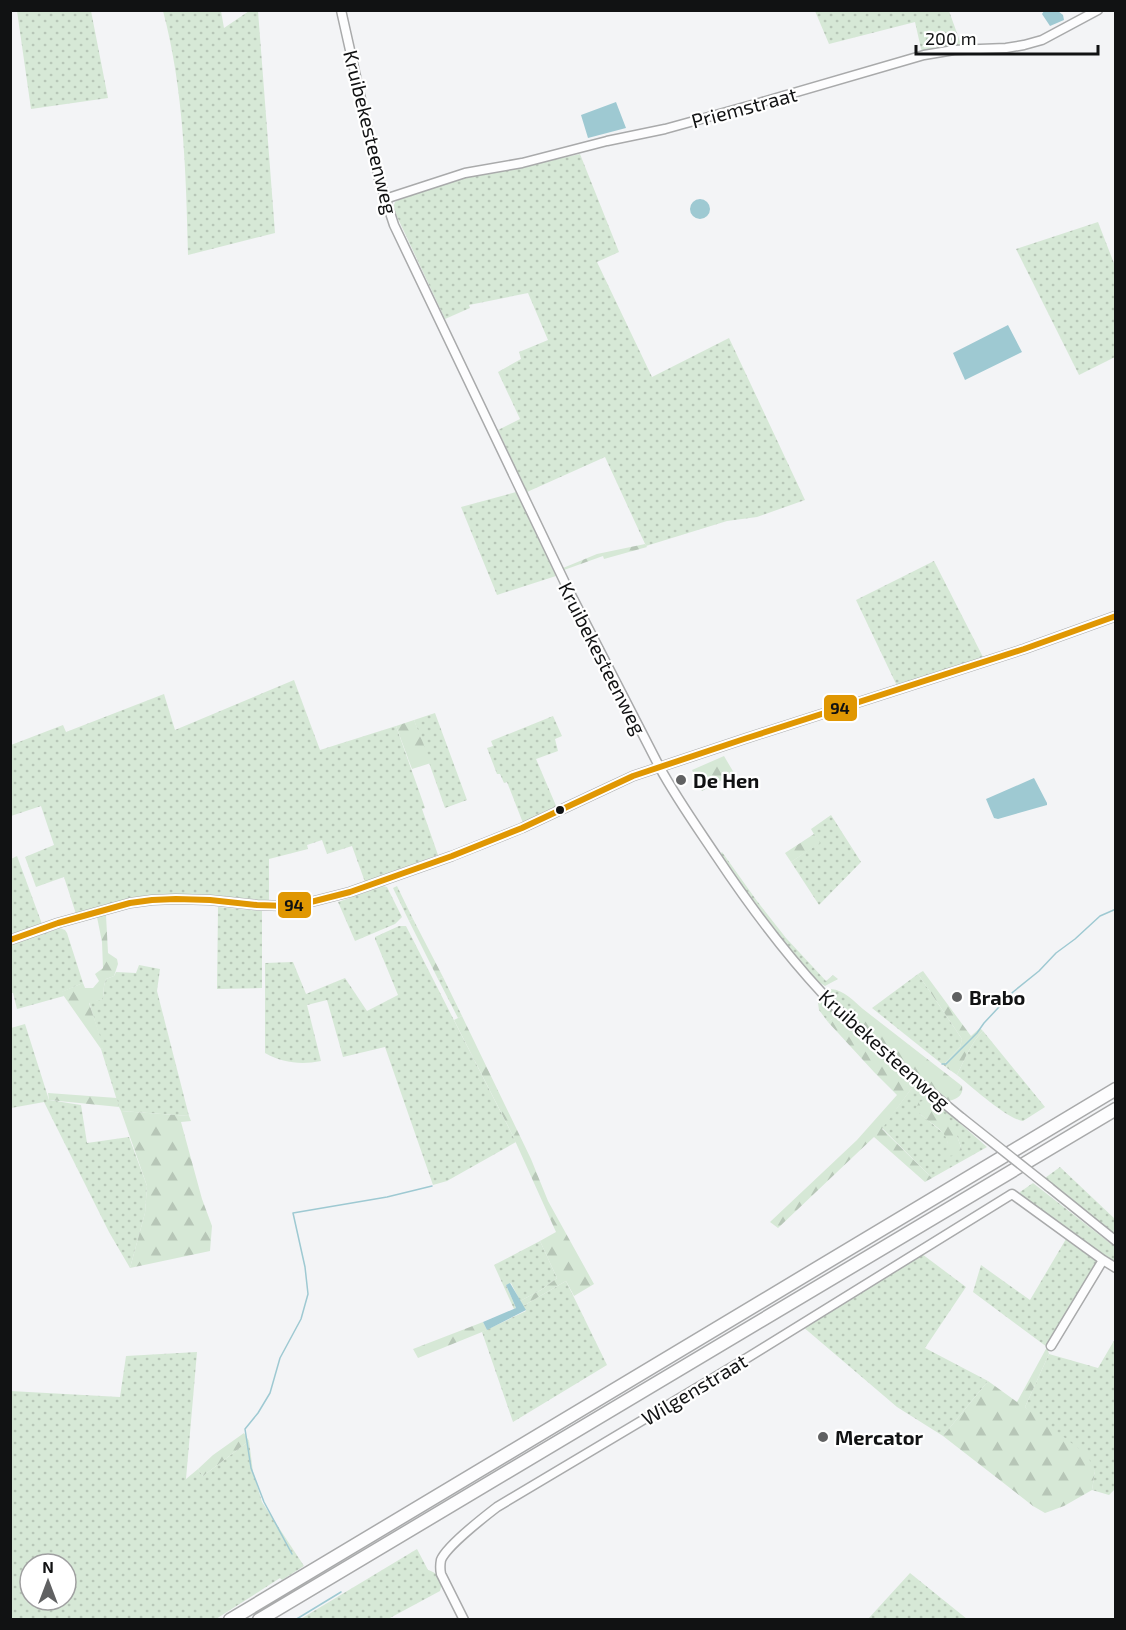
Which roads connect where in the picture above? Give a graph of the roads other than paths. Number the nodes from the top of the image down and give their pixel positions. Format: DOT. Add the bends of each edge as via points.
graph roads {
  1 [pos="341,10"];
  2 [pos="1098,10"];
  3 [pos="385,199"];
  4 [pos="1116,616"];
  5 [pos="660,768"];
  6 [pos="10,940"];
  7 [pos="1116,1089"];
  8 [pos="1116,1109"];
  9 [pos="1116,1241"];
  10 [pos="1103,1260"];
  11 [pos="1116,1268"];
  12 [pos="1051,1346"];
  13 [pos="230,1620"];
  14 [pos="259,1620"];
  15 [pos="464,1620"];
  1 -- 3 [label="street, Kruibekesteenweg"];
  2 -- 3 [label="street, Priemstraat" via="1042,40 1024,45 924,55 666,129 522,163 465,172"];
  3 -- 5 [label="street, Kruibekesteenweg" via="566,585"];
  4 -- 5 [label="street"];
  5 -- 6 [label="street" via="633,776 452,856 320,900 287,906 152,900 110,907"];
  5 -- 9 [label="street, Kruibekesteenweg, bridge" via="747,902 823,994 902,1070"];
  7 -- 13 [label="highway"];
  8 -- 14 [label="highway"];
  10 -- 11 [label="street"];
  10 -- 12 [label="street"];
  10 -- 15 [label="street, Wilgenstraat" via="1012,1194 496,1507 442,1558 441,1574"];
}
